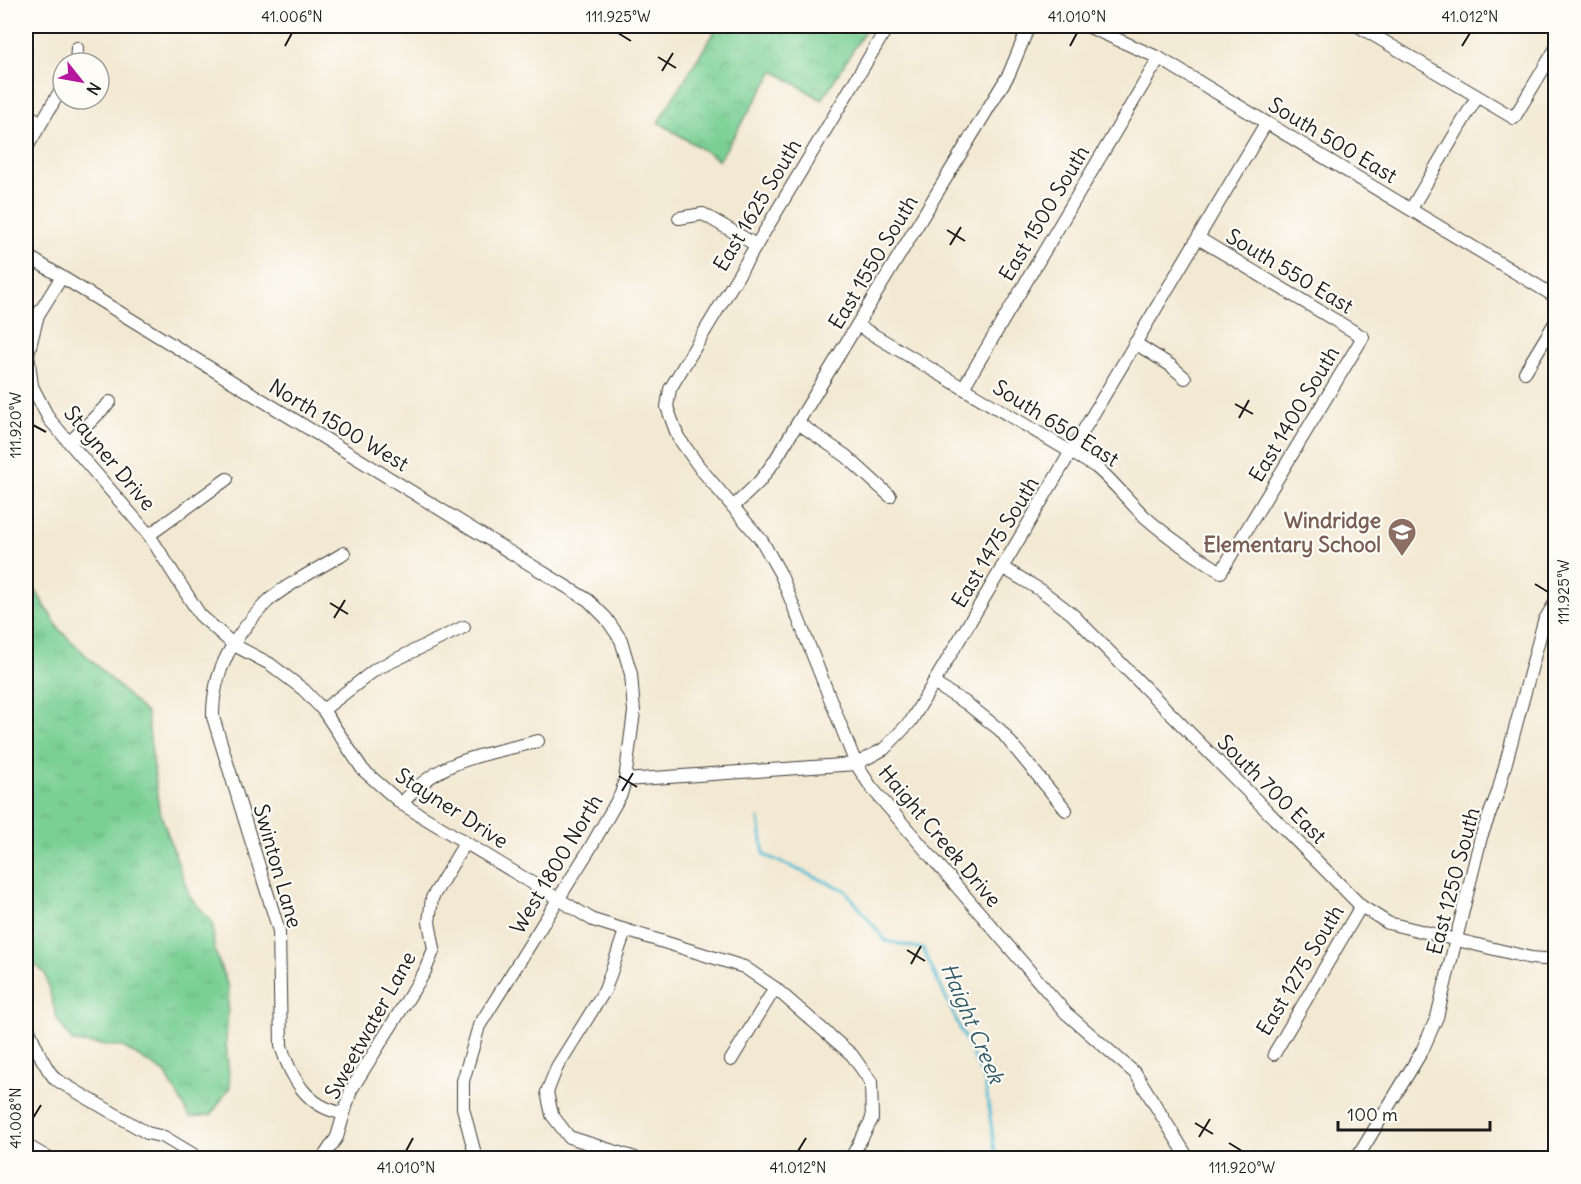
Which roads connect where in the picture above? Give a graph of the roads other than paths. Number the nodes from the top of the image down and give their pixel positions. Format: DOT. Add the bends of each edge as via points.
graph roads {
  1 [pos="888,26"];
  2 [pos="1029,26"];
  3 [pos="1087,26"];
  4 [pos="1358,26"];
  5 [pos="77,48"];
  6 [pos="1556,48"];
  7 [pos="77,51"];
  8 [pos="1159,58"];
  9 [pos="1477,97"];
  10 [pos="51,106"];
  11 [pos="26,113"];
  12 [pos="41,123"];
  13 [pos="1266,123"];
  14 [pos="26,149"];
  15 [pos="1410,209"];
  16 [pos="679,218"];
  17 [pos="1198,238"];
  18 [pos="756,245"];
  19 [pos="26,255"];
  20 [pos="61,278"];
  21 [pos="1556,297"];
  22 [pos="1556,321"];
  23 [pos="857,325"];
  24 [pos="1363,337"];
  25 [pos="1135,343"];
  26 [pos="1525,372"];
  27 [pos="1185,378"];
  28 [pos="963,388"];
  29 [pos="110,402"];
  30 [pos="667,407"];
  31 [pos="798,423"];
  32 [pos="70,442"];
  33 [pos="1071,451"];
  34 [pos="227,479"];
  35 [pos="890,496"];
  36 [pos="733,507"];
  37 [pos="149,535"];
  38 [pos="344,553"];
  39 [pos="1002,567"];
  40 [pos="1221,572"];
  41 [pos="1556,601"];
  42 [pos="464,627"];
  43 [pos="621,640"];
  44 [pos="234,645"];
  45 [pos="933,683"];
  46 [pos="323,710"];
  47 [pos="538,741"];
  48 [pos="856,764"];
  49 [pos="625,780"];
  50 [pos="402,804"];
  51 [pos="1066,810"];
  52 [pos="465,843"];
  53 [pos="559,898"];
  54 [pos="1361,906"];
  55 [pos="625,931"];
  56 [pos="1457,940"];
  57 [pos="1556,960"];
  58 [pos="775,988"];
  59 [pos="26,1023"];
  60 [pos="1274,1054"];
  61 [pos="731,1059"];
  62 [pos="342,1113"];
  63 [pos="26,1145"];
  64 [pos="48,1158"];
  65 [pos="199,1158"];
  66 [pos="323,1158"];
  67 [pos="476,1158"];
  68 [pos="635,1158"];
  69 [pos="851,1158"];
  70 [pos="1188,1158"];
  71 [pos="1357,1158"];
  1 -- 18 [label="street, East 1625 South"];
  2 -- 23 [label="street, East 1550 South" via="1009,74"];
  3 -- 8 [label="street, South 500 East"];
  4 -- 9 [label="street"];
  5 -- 7 [label="street"];
  6 -- 9 [label="street" via="1514,118"];
  8 -- 13 [label="street, South 500 East"];
  8 -- 28 [label="street, East 1500 South"];
  9 -- 15 [label="street"];
  10 -- 12 [label="street"];
  11 -- 12 [label="street"];
  12 -- 14 [label="street"];
  13 -- 15 [label="street, South 500 East"];
  13 -- 17 [label="street, East 1475 South"];
  15 -- 21 [label="street, South 500 East"];
  16 -- 18 [label="street" via="703,214"];
  17 -- 24 [label="street, South 550 East"];
  17 -- 25 [label="street, East 1475 South"];
  18 -- 30 [label="street, East 1625 South" via="670,389"];
  19 -- 20 [label="street, North 1500 West"];
  20 -- 32 [label="street, Stayner Drive" via="38,315 28,354 32,386 49,419"];
  20 -- 43 [label="street, North 1500 West" via="588,600"];
  22 -- 26 [label="street"];
  23 -- 28 [label="street, South 650 East"];
  23 -- 31 [label="street, East 1550 South"];
  24 -- 40 [label="street, East 1400 South"];
  25 -- 27 [label="street"];
  25 -- 33 [label="street, East 1475 South"];
  28 -- 33 [label="street, South 650 East"];
  29 -- 32 [label="street"];
  30 -- 36 [label="street, Haight Creek Drive" via="678,437"];
  31 -- 35 [label="street" via="846,456"];
  31 -- 36 [label="street, East 1550 South" via="759,482"];
  32 -- 37 [label="street, Stayner Drive"];
  33 -- 39 [label="street, East 1475 South"];
  33 -- 40 [label="street, South 650 East" via="1116,484 1144,516 1181,546"];
  34 -- 37 [label="street"];
  36 -- 48 [label="street, Haight Creek Drive" via="762,541 781,575"];
  37 -- 44 [label="street, Stayner Drive" via="200,615"];
  38 -- 44 [label="street, Swinton Lane" via="267,602"];
  39 -- 45 [label="street, East 1475 South"];
  39 -- 54 [label="street, South 700 East" via="1072,614"];
  41 -- 56 [label="street, East 1250 South" via="1544,621 1530,667 1498,792 1481,837"];
  42 -- 46 [label="street" via="376,669"];
  43 -- 49 [label="street, West 1800 North" via="631,674 634,712"];
  44 -- 46 [label="street, Stayner Drive" via="286,674"];
  44 -- 62 [label="street, Swinton Lane" via="217,674 213,717 279,931 281,1046 306,1095 319,1106"];
  45 -- 48 [label="street, East 1475 South" via="904,728 884,749"];
  45 -- 51 [label="street" via="1000,730"];
  46 -- 50 [label="street, Stayner Drive" via="363,770"];
  47 -- 50 [label="street" via="443,767 414,789"];
  48 -- 49 [label="street, East 1475 South"];
  48 -- 70 [label="street, Haight Creek Drive" via="1066,1013 1136,1074"];
  49 -- 53 [label="street, West 1800 North" via="621,794"];
  50 -- 52 [label="street, Stayner Drive"];
  52 -- 53 [label="street, Stayner Drive"];
  52 -- 62 [label="street, Sweetwater Lane" via="432,898 429,922 434,949 424,973 351,1090"];
  53 -- 55 [label="street, Stayner Drive" via="593,920"];
  53 -- 67 [label="street, West 1800 North" via="479,1026 463,1081 463,1108"];
  54 -- 56 [label="street, South 700 East" via="1388,923"];
  54 -- 60 [label="street, East 1275 South"];
  55 -- 58 [label="street, Stayner Drive" via="744,967"];
  55 -- 68 [label="street" via="606,990 557,1067 548,1092 552,1115 569,1137"];
  56 -- 57 [label="street, South 700 East"];
  56 -- 71 [label="street, East 1250 South" via="1437,1017 1422,1051"];
  58 -- 61 [label="street"];
  58 -- 69 [label="street, Stayner Drive" via="852,1055 871,1082 872,1119"];
  59 -- 65 [label="street" via="45,1067 55,1079 147,1133 164,1137"];
  62 -- 66 [label="street, Sweetwater Lane" via="337,1137"];
  63 -- 64 [label="street"];
}
